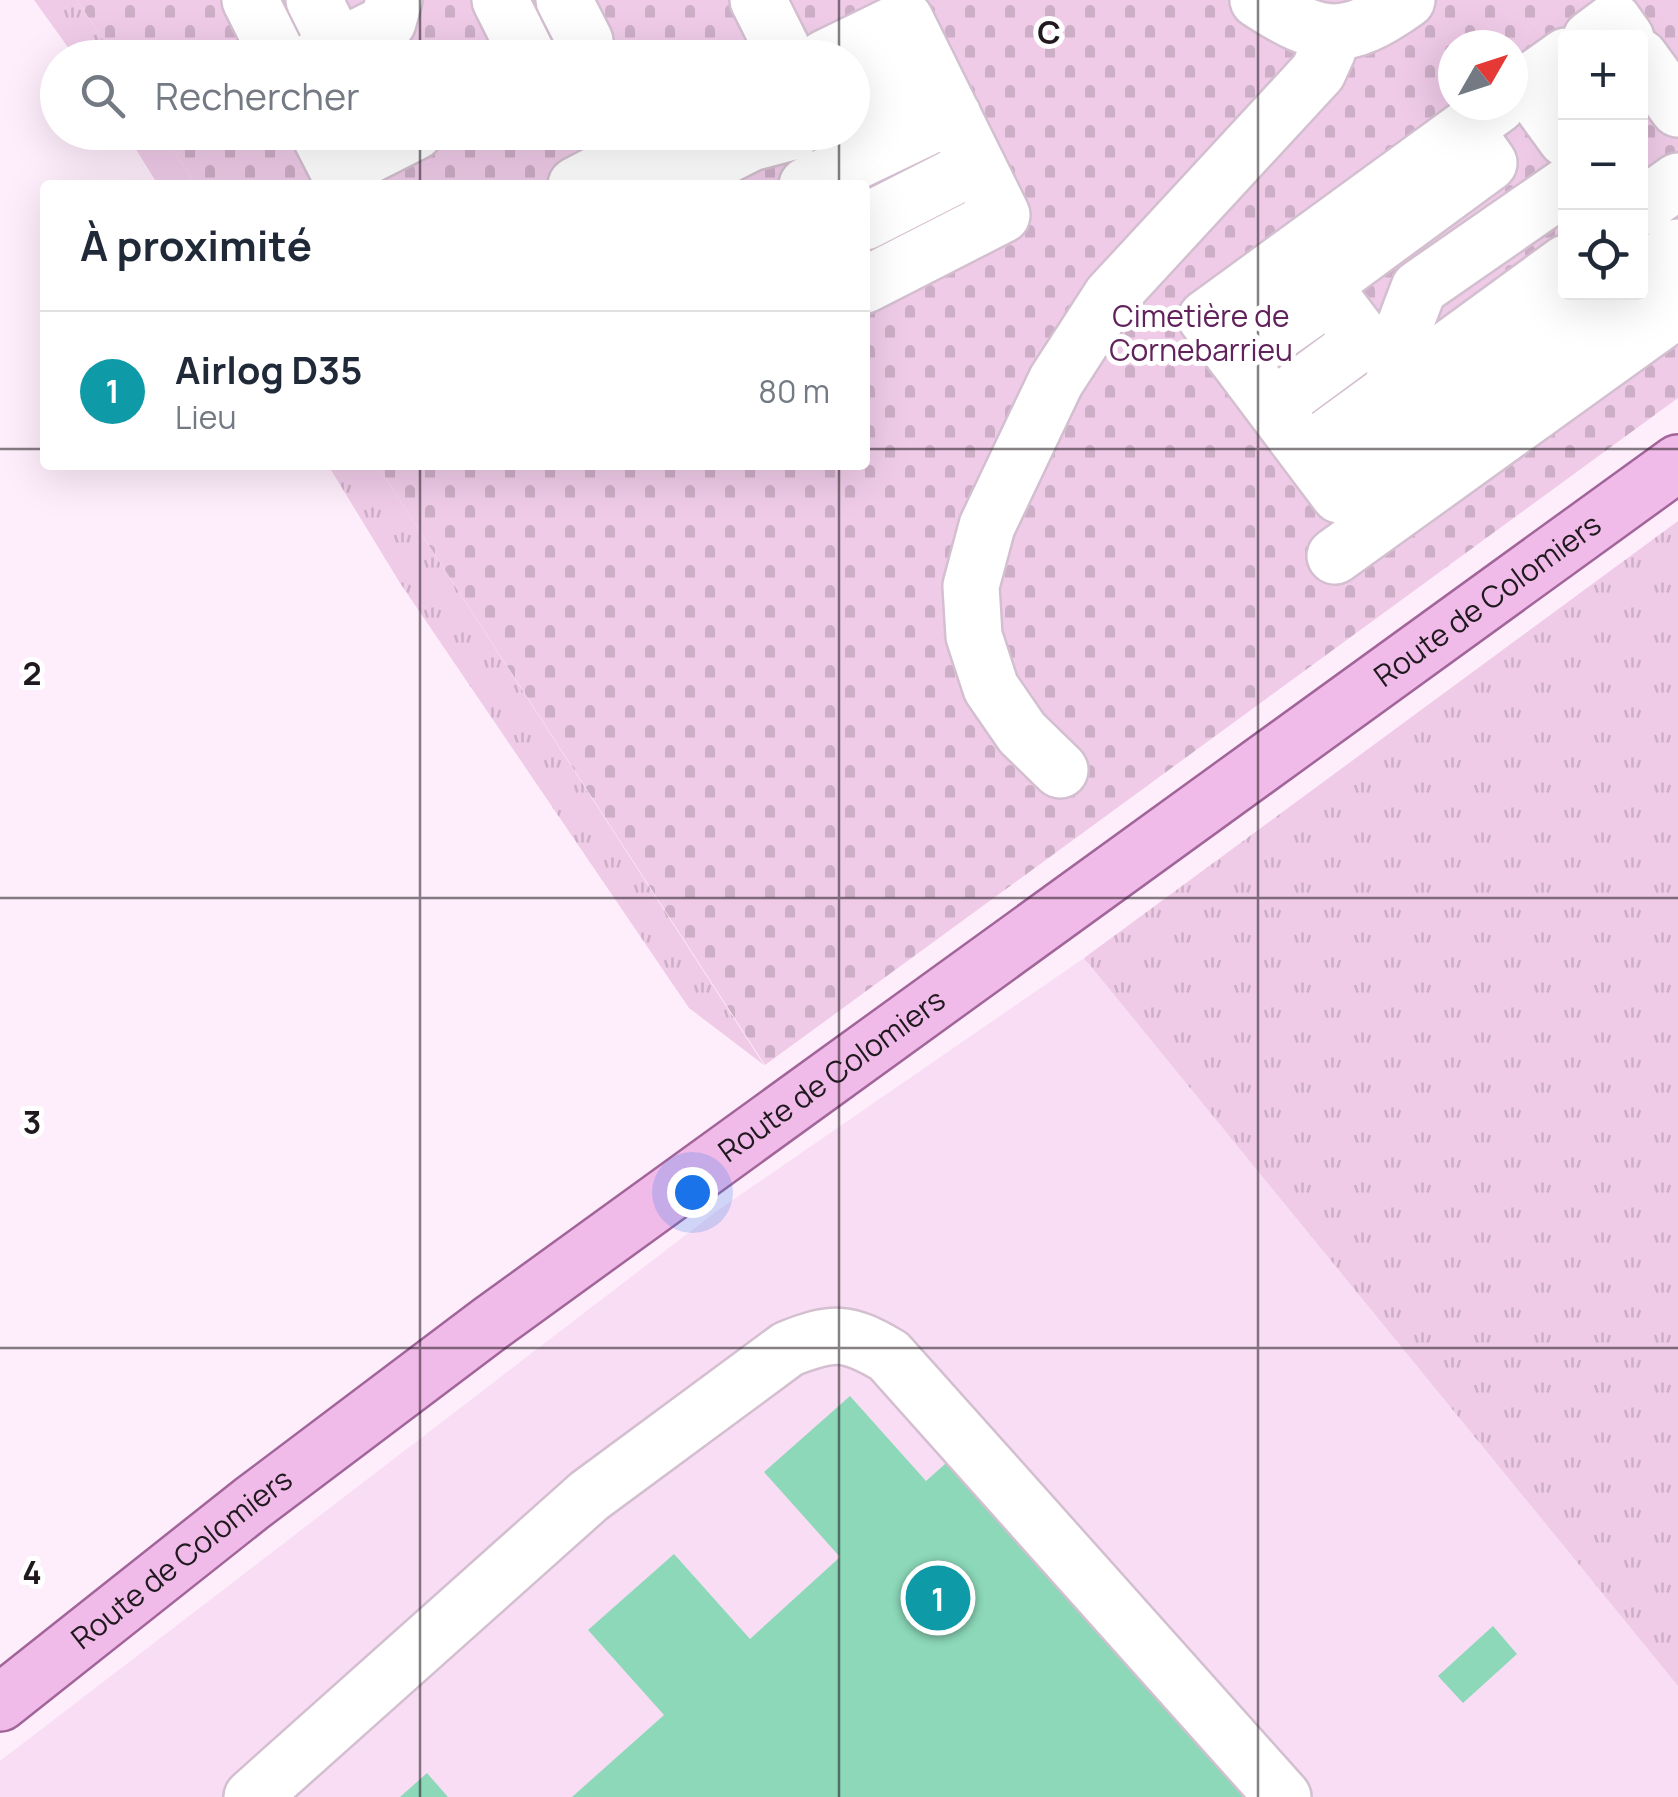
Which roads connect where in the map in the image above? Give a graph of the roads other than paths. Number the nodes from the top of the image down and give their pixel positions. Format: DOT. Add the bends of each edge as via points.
graph roads {
  1 [pos="250,0"];
  2 [pos="500,0"];
  3 [pos="758,0"];
  4 [pos="1258,0"];
  5 [pos="1407,0"];
  6 [pos="396,27"];
  7 [pos="1601,30"];
  8 [pos="1621,30"];
  9 [pos="1330,32"];
  10 [pos="269,40"];
  11 [pos="333,40"];
  12 [pos="520,40"];
  13 [pos="778,40"];
  14 [pos="861,40"];
  15 [pos="928,66"];
  16 [pos="1648,67"];
  17 [pos="870,96"];
  18 [pos="1678,108"];
  19 [pos="952,115"];
  20 [pos="1516,120"];
  21 [pos="1524,120"];
  22 [pos="1648,128"];
  23 [pos="327,150"];
  24 [pos="373,150"];
  25 [pos="643,150"];
  26 [pos="737,150"];
  27 [pos="807,150"];
  28 [pos="977,165"];
  29 [pos="586,180"];
  30 [pos="678,180"];
  31 [pos="791,180"];
  32 [pos="817,180"];
  33 [pos="1678,181"];
  34 [pos="1558,187"];
  35 [pos="1558,190"];
  36 [pos="1648,202"];
  37 [pos="870,219"];
  38 [pos="1558,269"];
  39 [pos="1651,271"];
  40 [pos="1317,277"];
  41 [pos="870,282"];
  42 [pos="1385,357"];
  43 [pos="1273,406"];
  44 [pos="1307,452"];
  45 [pos="1678,463"];
  46 [pos="1334,556"];
  47 [pos="1060,770"];
  48 [pos="0,1703"];
  49 [pos="252,1797"];
  50 [pos="1283,1797"];
  1 -- 10 [label="lane"];
  2 -- 12 [label="lane"];
  3 -- 13 [label="lane"];
  4 -- 9 [label="lane" via="1307,28"];
  5 -- 9 [label="lane" via="1373,24"];
  6 -- 11 [label="lane"];
  7 -- 8 [label="lane" via="1614,20"];
  9 -- 47 [label="lane" via="1318,72 1111,296 1056,381 988,526 972,586 974,636 990,688"];
  14 -- 15 [label="lane" via="905,18"];
  15 -- 17 [label="lane"];
  15 -- 19 [label="lane"];
  16 -- 18 [label="lane"];
  18 -- 22 [label="lane"];
  19 -- 28 [label="lane"];
  19 -- 32 [label="lane"];
  20 -- 40 [label="lane"];
  21 -- 34 [label="lane" via="1508,177 1538,167"];
  23 -- 24 [label="lane" via="338,171"];
  25 -- 29 [label="lane"];
  26 -- 30 [label="lane"];
  27 -- 31 [label="lane"];
  28 -- 37 [label="lane"];
  28 -- 41 [label="lane" via="1002,214"];
  33 -- 36 [label="lane"];
  35 -- 42 [label="lane" via="1419,288"];
  38 -- 42 [label="lane" via="1452,346"];
  39 -- 44 [label="lane" via="1339,495"];
  39 -- 46 [label="lane"];
  40 -- 42 [label="lane"];
  40 -- 43 [label="lane" via="1238,360"];
  42 -- 43 [label="lane"];
  42 -- 44 [label="lane"];
  43 -- 44 [label="lane"];
  45 -- 48 [label="main road, Route de Colomiers" via="401,1389"];
  49 -- 50 [label="lane" via="589,1496 788,1348 818,1337 856,1337 889,1356"];
}
